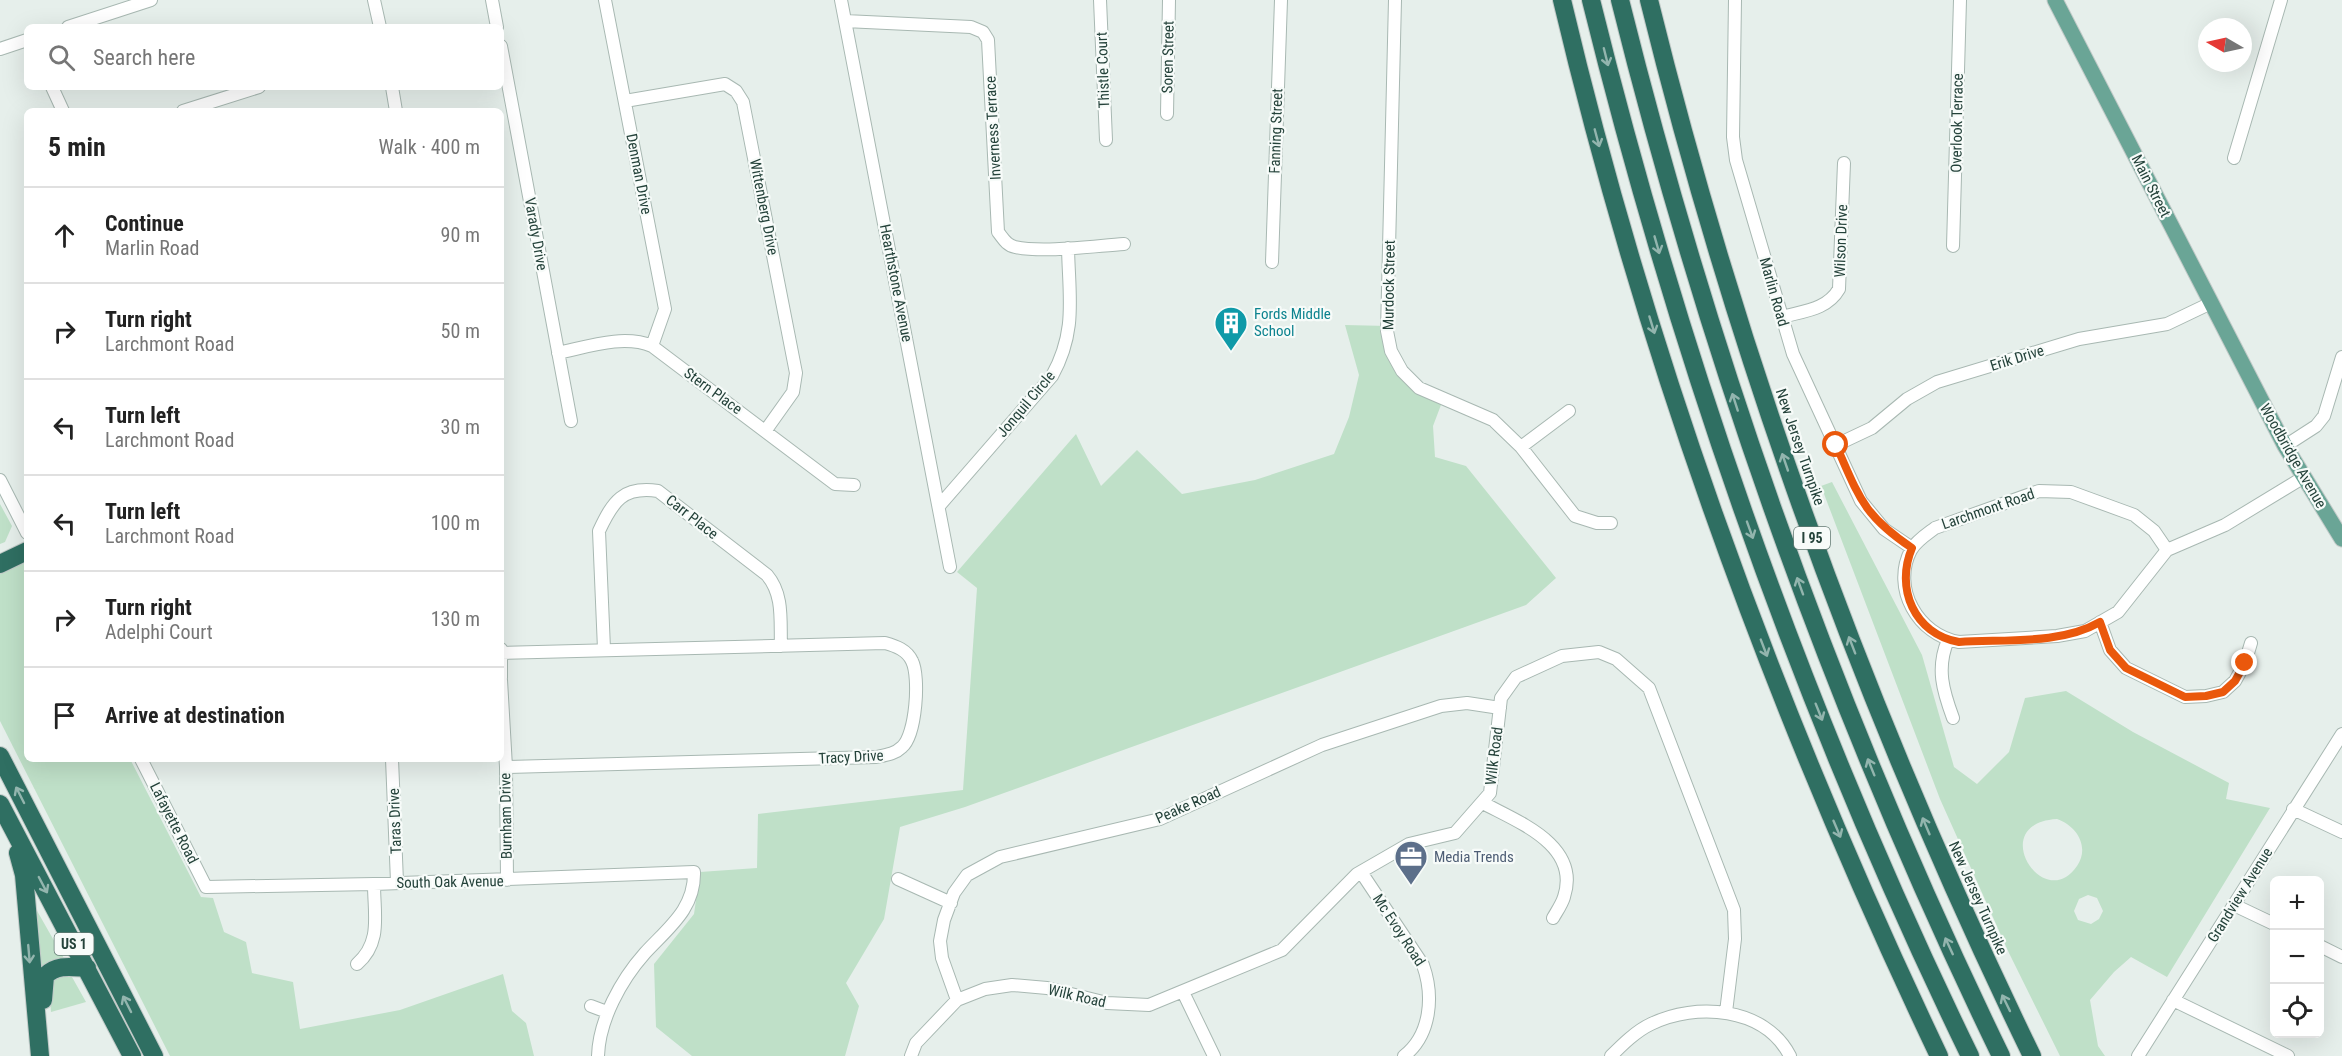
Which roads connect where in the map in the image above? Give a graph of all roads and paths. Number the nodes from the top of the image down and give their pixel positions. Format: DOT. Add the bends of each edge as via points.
graph roads {
  1 [pos="151,0"];
  2 [pos="374,0"];
  3 [pos="492,0"];
  4 [pos="604,0"];
  5 [pos="841,0"];
  6 [pos="1100,0"];
  7 [pos="1169,0"];
  8 [pos="1281,0"];
  9 [pos="1395,0"];
  10 [pos="1562,0"];
  11 [pos="1592,0"];
  12 [pos="1620,0"];
  13 [pos="1649,0"];
  14 [pos="1735,0"];
  15 [pos="1960,0"];
  16 [pos="2055,0"];
  17 [pos="2281,0"];
  18 [pos="845,21"];
  19 [pos="77,24"];
  20 [pos="379,24"];
  21 [pos="496,24"];
  22 [pos="24,41"];
  23 [pos="0,49"];
  24 [pos="504,62"];
  25 [pos="52,90"];
  26 [pos="250,90"];
  27 [pos="392,90"];
  28 [pos="625,100"];
  29 [pos="62,108"];
  30 [pos="192,108"];
  31 [pos="396,108"];
  32 [pos="1167,114"];
  33 [pos="1106,140"];
  34 [pos="2234,158"];
  35 [pos="1844,163"];
  36 [pos="1124,244"];
  37 [pos="1953,246"];
  38 [pos="1068,248"];
  39 [pos="1272,262"];
  40 [pos="2211,303"];
  41 [pos="1782,316"];
  42 [pos="651,346"];
  43 [pos="558,353"];
  44 [pos="2342,357"];
  45 [pos="2247,372"];
  46 [pos="1569,411"];
  47 [pos="571,422"];
  48 [pos="766,430"];
  49 [pos="1836,445"];
  50 [pos="2285,446"];
  51 [pos="1521,447"];
  52 [pos="2304,477"];
  53 [pos="0,480"];
  54 [pos="854,485"];
  55 [pos="939,506"];
  56 [pos="1611,523"];
  57 [pos="24,527"];
  58 [pos="2342,539"];
  59 [pos="24,543"];
  60 [pos="1912,548"];
  61 [pos="2167,550"];
  62 [pos="24,552"];
  63 [pos="0,554"];
  64 [pos="0,564"];
  65 [pos="950,567"];
  66 [pos="2100,622"];
  67 [pos="1948,640"];
  68 [pos="2251,643"];
  69 [pos="781,646"];
  70 [pos="604,649"];
  71 [pos="504,651"];
  72 [pos="1500,708"];
  73 [pos="1953,718"];
  74 [pos="504,732"];
  75 [pos="2342,734"];
  76 [pos="0,756"];
  77 [pos="143,762"];
  78 [pos="392,762"];
  79 [pos="506,767"];
  80 [pos="1483,803"];
  81 [pos="0,804"];
  82 [pos="2293,809"];
  83 [pos="2342,832"];
  84 [pos="15,833"];
  85 [pos="1361,872"];
  86 [pos="898,879"];
  87 [pos="507,880"];
  88 [pos="397,882"];
  89 [pos="374,885"];
  90 [pos="206,887"];
  91 [pos="951,903"];
  92 [pos="2234,905"];
  93 [pos="1553,918"];
  94 [pos="2270,922"];
  95 [pos="2324,948"];
  96 [pos="2342,957"];
  97 [pos="357,964"];
  98 [pos="87,968"];
  99 [pos="1183,992"];
  100 [pos="957,1000"];
  101 [pos="2173,1000"];
  102 [pos="591,1006"];
  103 [pos="607,1012"];
  104 [pos="1726,1012"];
  105 [pos="1622,1046"];
  106 [pos="40,1056"];
  107 [pos="46,1056"];
  108 [pos="132,1056"];
  109 [pos="154,1056"];
  110 [pos="598,1056"];
  111 [pos="911,1056"];
  112 [pos="1214,1056"];
  113 [pos="1404,1056"];
  114 [pos="1611,1056"];
  115 [pos="1631,1056"];
  116 [pos="1790,1056"];
  117 [pos="1939,1056"];
  118 [pos="1970,1056"];
  119 [pos="2001,1056"];
  120 [pos="2032,1056"];
  121 [pos="2138,1056"];
  122 [pos="2288,1056"];
  1 -- 19 [label="street"];
  2 -- 20 [label="street"];
  3 -- 21 [label="street"];
  4 -- 28 [label="street, Denman Drive"];
  5 -- 18 [label="street, Hearthstone Avenue"];
  6 -- 33 [label="street, Thistle Court"];
  7 -- 32 [label="street, Soren Street"];
  8 -- 39 [label="street, Fanning Street"];
  9 -- 51 [label="street, Murdock Street" via="1387,331 1391,351 1402,371 1419,388 1493,420"];
  10 -- 117 [label="highway, one-way" via="1634,269 1723,537 1833,819"];
  11 -- 118 [label="highway, one-way" via="1661,261 1749,528 1858,808"];
  119 -- 12 [label="highway, I 95, one-way" via="1840,693 1775,519 1716,344 1664,170"];
  120 -- 13 [label="highway, New Jersey Turnpike / I 95, one-way" via="1912,792 1804,516 1715,243"];
  14 -- 41 [label="street, Marlin Road" via="1736,160"];
  15 -- 37 [label="street, Overlook Terrace"];
  16 -- 40 [label="main road, Main Street"];
  17 -- 34 [label="street"];
  18 -- 38 [label="street, Inverness Terrace" via="971,27 982,32 988,40 998,232 1005,243 1014,247"];
  18 -- 55 [label="street, Hearthstone Avenue"];
  22 -- 23 [label="street"];
  24 -- 43 [label="street, Varady Drive"];
  25 -- 29 [label="street"];
  26 -- 30 [label="street"];
  27 -- 31 [label="street"];
  28 -- 42 [label="street, Denman Drive" via="665,309"];
  28 -- 48 [label="street, Wittenberg Drive" via="725,84 744,102 796,373 793,392"];
  35 -- 41 [label="street, Wilson Drive" via="1839,289 1834,298 1820,307"];
  36 -- 38 [label="street, Inverness Terrace"];
  38 -- 55 [label="street, Jonquil Circle" via="1071,326 1063,356 1052,376"];
  40 -- 45 [label="main road, Main Street"];
  40 -- 49 [label="street, Erik Drive" via="2167,324 2079,339 1937,382 1872,428"];
  41 -- 49 [label="street, Marlin Road" via="1793,354"];
  42 -- 43 [label="street, Stern Place" via="639,341 614,342"];
  42 -- 48 [label="street, Stern Place"];
  43 -- 47 [label="street, Varady Drive"];
  44 -- 50 [label="street" via="2324,416 2316,426"];
  45 -- 50 [label="main road, Woodbridge Avenue"];
  46 -- 51 [label="street"];
  48 -- 54 [label="street, Stern Place" via="835,484"];
  49 -- 60 [label="street, Marlin Road" via="1872,517"];
  50 -- 52 [label="main road, Woodbridge Avenue"];
  51 -- 56 [label="street, Murdock Street" via="1575,516"];
  52 -- 58 [label="main road, Woodbridge Avenue"];
  52 -- 61 [label="street" via="2225,525"];
  53 -- 57 [label="street"];
  55 -- 65 [label="street, Hearthstone Avenue"];
  59 -- 63 [label="highway"];
  60 -- 61 [label="street, Larchmont Road" via="1935,528 2039,491 2054,491 2071,492 2134,515 2154,531"];
  60 -- 67 [label="street" via="1905,572 1907,598 1927,627"];
  61 -- 66 [label="street" via="2118,612"];
  62 -- 64 [label="highway"];
  66 -- 67 [label="street" via="2085,631 2057,636"];
  66 -- 68 [label="street" via="2110,650 2126,668 2185,697 2223,692 2235,681"];
  67 -- 73 [label="street" via="1940,667"];
  69 -- 70 [label="street, Tracy Drive"];
  69 -- 70 [label="street, Carr Place" via="776,585 658,491 640,488 622,495 599,531"];
  69 -- 79 [label="street, Tracy Drive" via="885,643 899,647 911,658 916,671 914,712 904,746 892,754 876,757"];
  70 -- 71 [label="street, Tracy Drive"];
  72 -- 80 [label="street, Wilk Road" via="1490,793"];
  72 -- 91 [label="street, Peake Road" via="1467,703 1441,706 1322,745 1160,819 1000,857 967,875"];
  72 -- 104 [label="street, Wilk Road" via="1504,692 1516,677 1562,656 1599,652 1616,659 1649,688 1734,910 1735,939"];
  74 -- 79 [label="street, Burnham Drive"];
  75 -- 82 [label="street, Grandview Avenue"];
  109 -- 76 [label="highway, US 1, one-way"];
  77 -- 90 [label="street, Lafayette Road"];
  78 -- 88 [label="street, Taras Drive"];
  79 -- 87 [label="street, Burnham Drive"];
  80 -- 85 [label="street, Wilk Road" via="1455,833 1409,844"];
  80 -- 93 [label="street" via="1544,836 1558,854 1566,872 1565,896"];
  81 -- 84 [label="highway, US 1"];
  82 -- 83 [label="street"];
  82 -- 92 [label="street, Grandview Avenue"];
  84 -- 98 [label="highway, US 1, one-way"];
  84 -- 106 [label="highway, one-way" via="24,875"];
  85 -- 99 [label="street, Wilk Road" via="1282,950"];
  85 -- 113 [label="street, Mc Evoy Road" via="1427,977 1427,1018 1415,1047"];
  86 -- 91 [label="street"];
  87 -- 88 [label="street, South Oak Avenue"];
  87 -- 103 [label="street, South Oak Avenue" via="693,872 694,883 686,909 644,955"];
  88 -- 89 [label="street, South Oak Avenue"];
  89 -- 90 [label="street, South Oak Avenue"];
  89 -- 97 [label="street" via="374,938 369,953"];
  91 -- 100 [label="street, Peake Road" via="940,941"];
  92 -- 94 [label="street"];
  92 -- 101 [label="street, Grandview Avenue"];
  95 -- 96 [label="street"];
  98 -- 107 [label="highway" via="58,967 45,976 42,987"];
  98 -- 108 [label="highway, US 1"];
  99 -- 100 [label="street, Wilk Road" via="1149,1005 1107,1004 1047,988 1012,985 985,988"];
  99 -- 112 [label="street"];
  100 -- 111 [label="street, Wilk Road" via="916,1043"];
  101 -- 121 [label="street, Grandview Avenue"];
  101 -- 122 [label="street"];
  102 -- 103 [label="street"];
  103 -- 110 [label="street" via="598,1036"];
  104 -- 105 [label="street" via="1681,1013 1649,1024"];
  104 -- 116 [label="street" via="1760,1023"];
  105 -- 114 [label="street"];
  105 -- 115 [label="street"];
}
